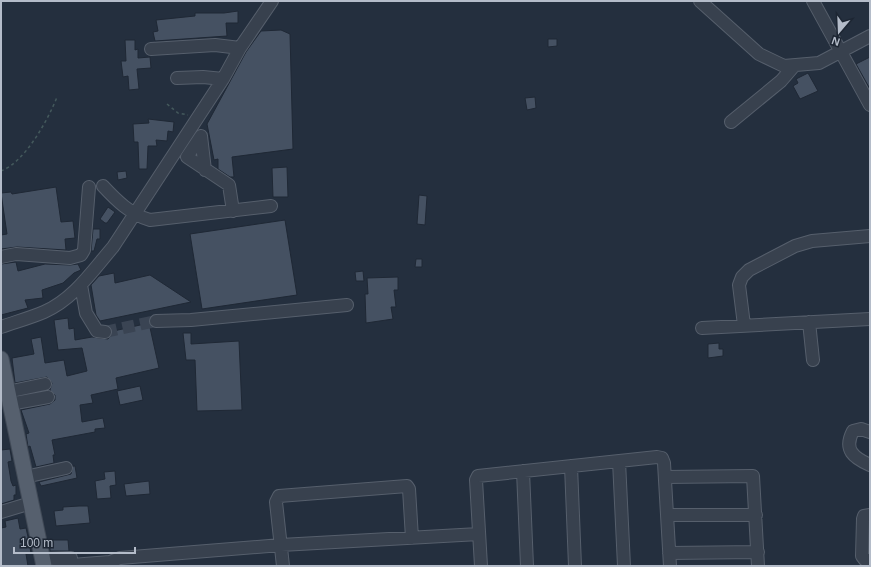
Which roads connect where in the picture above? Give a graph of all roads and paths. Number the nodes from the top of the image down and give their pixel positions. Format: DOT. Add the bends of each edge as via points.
graph roads {
  1 [pos="272,1"];
  2 [pos="700,1"];
  3 [pos="813,1"];
  4 [pos="870,36"];
  5 [pos="240,48"];
  6 [pos="151,49"];
  7 [pos="842,52"];
  8 [pos="794,66"];
  9 [pos="177,78"];
  10 [pos="224,79"];
  11 [pos="57,97"];
  12 [pos="167,104"];
  13 [pos="870,105"];
  14 [pos="198,118"];
  15 [pos="731,122"];
  16 [pos="206,170"];
  17 [pos="1,171"];
  18 [pos="103,186"];
  19 [pos="89,187"];
  20 [pos="271,206"];
  21 [pos="233,211"];
  22 [pos="134,213"];
  23 [pos="870,236"];
  24 [pos="1,257"];
  25 [pos="81,284"];
  26 [pos="347,305"];
  27 [pos="870,320"];
  28 [pos="156,321"];
  29 [pos="809,322"];
  30 [pos="744,325"];
  31 [pos="1,327"];
  32 [pos="702,328"];
  33 [pos="105,332"];
  34 [pos="1,360"];
  35 [pos="813,360"];
  36 [pos="45,384"];
  37 [pos="48,397"];
  38 [pos="9,398"];
  39 [pos="870,432"];
  40 [pos="619,461"];
  41 [pos="870,465"];
  42 [pos="571,466"];
  43 [pos="66,468"];
  44 [pos="524,471"];
  45 [pos="25,477"];
  46 [pos="665,477"];
  47 [pos="30,503"];
  48 [pos="1,512"];
  49 [pos="668,515"];
  50 [pos="756,515"];
  51 [pos="870,515"];
  52 [pos="479,534"];
  53 [pos="412,538"];
  54 [pos="281,545"];
  55 [pos="758,552"];
  56 [pos="669,554"];
  57 [pos="870,560"];
  58 [pos="126,561"];
  59 [pos="44,563"];
  60 [pos="59,566"];
  61 [pos="283,566"];
  62 [pos="481,566"];
  63 [pos="527,566"];
  64 [pos="575,566"];
  65 [pos="624,566"];
  66 [pos="670,566"];
  67 [pos="758,566"];
  1 -- 5 [label="street"];
  2 -- 8 [label="street" via="760,54 784,66"];
  3 -- 7 [label="street"];
  4 -- 7 [label="street"];
  5 -- 6 [label="street" via="215,45"];
  5 -- 10 [label="street"];
  7 -- 8 [label="street" via="819,63"];
  7 -- 13 [label="street"];
  8 -- 15 [label="street"];
  9 -- 10 [label="street"];
  10 -- 14 [label="street"];
  11 -- 17 [label="path" via="50,117 28,148 13,165"];
  12 -- 14 [label="path" via="178,113"];
  14 -- 22 [label="street"];
  16 -- 21 [label="street" via="229,185"];
  18 -- 22 [label="street" via="116,200"];
  19 -- 24 [label="street" via="84,250 81,254 70,258 16,254"];
  20 -- 21 [label="street"];
  21 -- 22 [label="street" via="150,220"];
  22 -- 25 [label="street" via="112,247"];
  23 -- 30 [label="street" via="812,241 796,246 749,270 739,285"];
  25 -- 31 [label="street" via="70,295 45,311"];
  25 -- 33 [label="street" via="86,313 97,331"];
  26 -- 28 [label="street"];
  27 -- 29 [label="street"];
  29 -- 30 [label="street"];
  29 -- 35 [label="street"];
  30 -- 32 [label="street"];
  34 -- 38 [label="main road"];
  36 -- 38 [label="street"];
  37 -- 38 [label="street"];
  38 -- 45 [label="main road"];
  39 -- 41 [label="street" via="861,429 853,431 849,443 856,459"];
  40 -- 42 [label="street"];
  40 -- 46 [label="street" via="659,457 663,460"];
  40 -- 65 [label="street"];
  42 -- 44 [label="street"];
  42 -- 64 [label="street"];
  43 -- 45 [label="street"];
  44 -- 52 [label="street" via="482,475 476,478"];
  44 -- 63 [label="street"];
  45 -- 47 [label="main road"];
  46 -- 49 [label="street"];
  46 -- 50 [label="street" via="751,475 754,480"];
  47 -- 48 [label="street"];
  47 -- 59 [label="main road"];
  49 -- 50 [label="street"];
  49 -- 56 [label="street"];
  50 -- 55 [label="street"];
  51 -- 57 [label="street" via="864,516 863,519 862,556 865,560"];
  52 -- 53 [label="street"];
  52 -- 62 [label="street"];
  53 -- 54 [label="street"];
  53 -- 54 [label="street" via="409,489 406,486 279,496 276,502"];
  54 -- 58 [label="street"];
  54 -- 61 [label="street"];
  55 -- 56 [label="street"];
  55 -- 67 [label="street"];
  56 -- 66 [label="street"];
  58 -- 59 [label="street" via="110,556"];
  58 -- 60 [label="street"];
}
